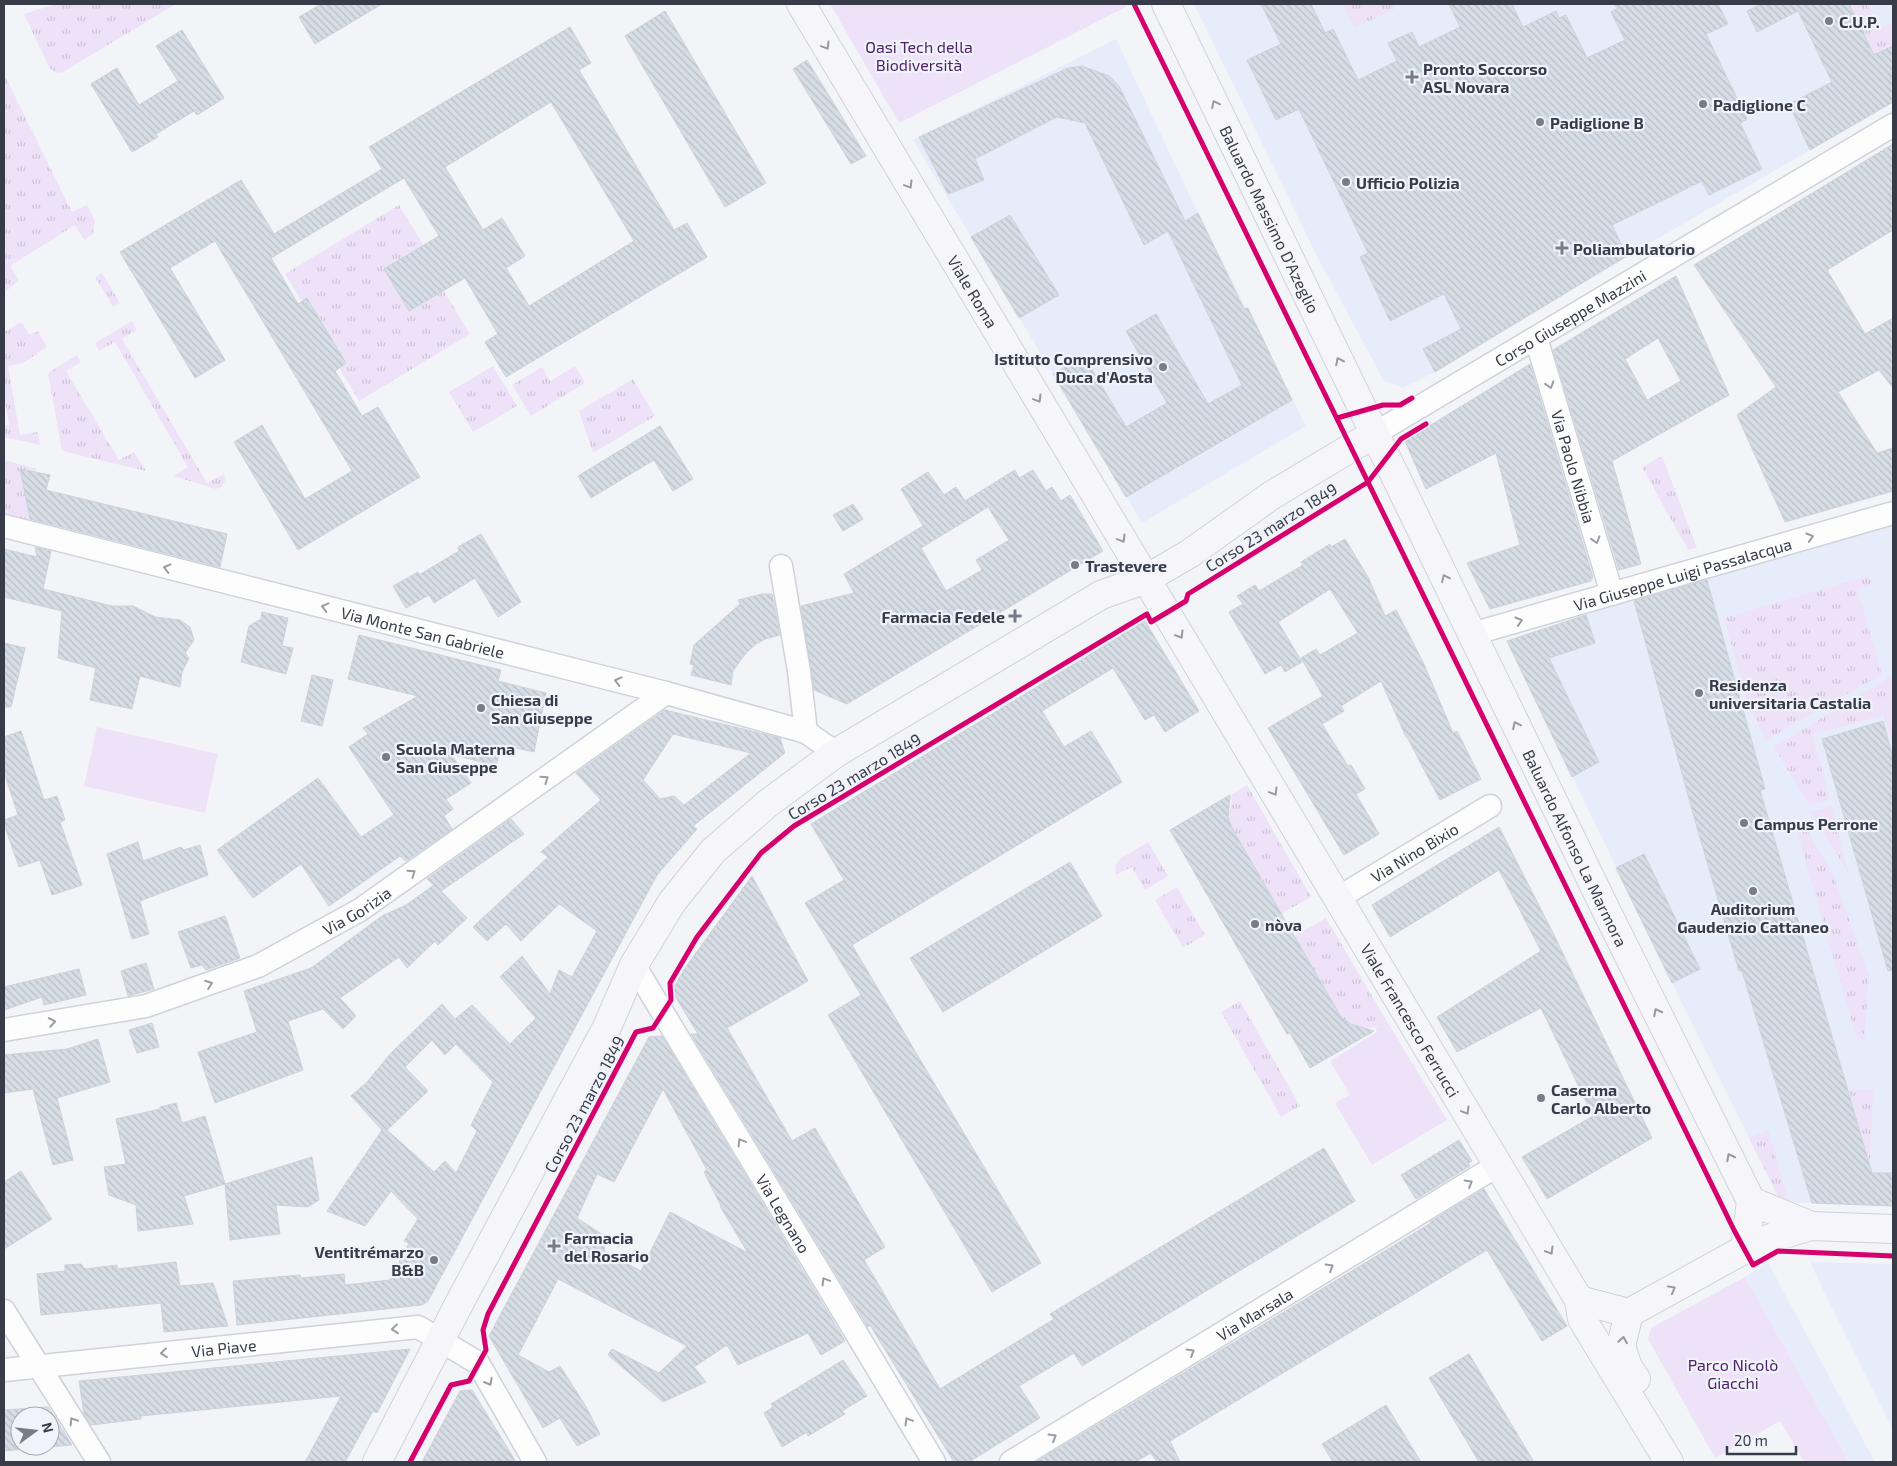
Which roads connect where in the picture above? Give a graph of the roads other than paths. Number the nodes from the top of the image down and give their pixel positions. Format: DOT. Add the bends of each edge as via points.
graph roads {
  1 [pos="801,4"];
  2 [pos="1166,4"];
  3 [pos="1893,125"];
  4 [pos="1536,338"];
  5 [pos="1374,434"];
  6 [pos="1893,513"];
  7 [pos="4,526"];
  8 [pos="780,566"];
  9 [pos="1146,579"];
  10 [pos="1612,594"];
  11 [pos="1472,634"];
  12 [pos="666,693"];
  13 [pos="806,732"];
  14 [pos="836,753"];
  15 [pos="1490,806"];
  16 [pos="1338,898"];
  17 [pos="634,964"];
  18 [pos="4,1030"];
  19 [pos="1498,1165"];
  20 [pos="1752,1201"];
  21 [pos="1811,1226"];
  22 [pos="1893,1230"];
  23 [pos="1745,1250"];
  24 [pos="1579,1300"];
  25 [pos="4,1311"];
  26 [pos="1629,1312"];
  27 [pos="441,1340"];
  28 [pos="39,1367"];
  29 [pos="4,1370"];
  30 [pos="99,1462"];
  31 [pos="377,1462"];
  32 [pos="535,1462"];
  33 [pos="934,1462"];
  34 [pos="1011,1462"];
  35 [pos="1669,1462"];
  36 [pos="1686,1462"];
  1 -- 9 [label="street, Viale Roma, one-way"];
  5 -- 2 [label="street, Baluardo Massimo D'Azeglio, one-way"];
  3 -- 4 [label="street, Corso Giuseppe Mazzini"];
  4 -- 5 [label="street, Corso Giuseppe Mazzini"];
  4 -- 10 [label="street, Via Paolo Nibbia, one-way"];
  5 -- 9 [label="street, Corso 23 marzo 1849" via="1272,495 1189,554"];
  11 -- 5 [label="street, Baluardo Alfonso La Marmora, one-way"];
  10 -- 6 [label="street, Via Giuseppe Luigi Passalacqua, one-way"];
  12 -- 7 [label="street, Via Monte San Gabriele, one-way"];
  8 -- 13 [label="street" via="799,671"];
  9 -- 14 [label="street, Corso 23 marzo 1849" via="1101,595"];
  9 -- 16 [label="street, Viale Francesco Ferrucci, one-way"];
  11 -- 10 [label="street, Via Giuseppe Luigi Passalacqua, one-way"];
  20 -- 11 [label="street, Baluardo Alfonso La Marmora, one-way"];
  12 -- 13 [label="street, Via Monte San Gabriele"];
  18 -- 12 [label="street, Via Gorizia, one-way" via="146,1006 258,966 360,910"];
  13 -- 14 [label="street, Via Monte San Gabriele"];
  14 -- 17 [label="street, Corso 23 marzo 1849" via="767,804 713,851 672,902"];
  15 -- 16 [label="street, Via Nino Bixio"];
  16 -- 19 [label="street, Viale Francesco Ferrucci, one-way"];
  17 -- 27 [label="street, Corso 23 marzo 1849" via="607,1027"];
  33 -- 17 [label="street, Via Legnano, one-way"];
  19 -- 24 [label="street, Viale Francesco Ferrucci, one-way"];
  34 -- 19 [label="street, Via Marsala, one-way"];
  20 -- 21 [label="street"];
  20 -- 23 [label="street"];
  21 -- 22 [label="street"];
  21 -- 23 [label="street"];
  26 -- 23 [label="street, one-way"];
  24 -- 26 [label="street"];
  24 -- 35 [label="street, Viale Francesco Ferrucci" via="1582,1319"];
  25 -- 28 [label="street"];
  36 -- 26 [label="street, one-way" via="1628,1367 1621,1346"];
  27 -- 28 [label="street, Via Piave, one-way" via="418,1327"];
  27 -- 31 [label="street, Corso 23 marzo 1849"];
  27 -- 32 [label="street, Via Piave, one-way" via="478,1363"];
  28 -- 29 [label="street, Via Piave"];
  30 -- 28 [label="street, one-way"];
}
